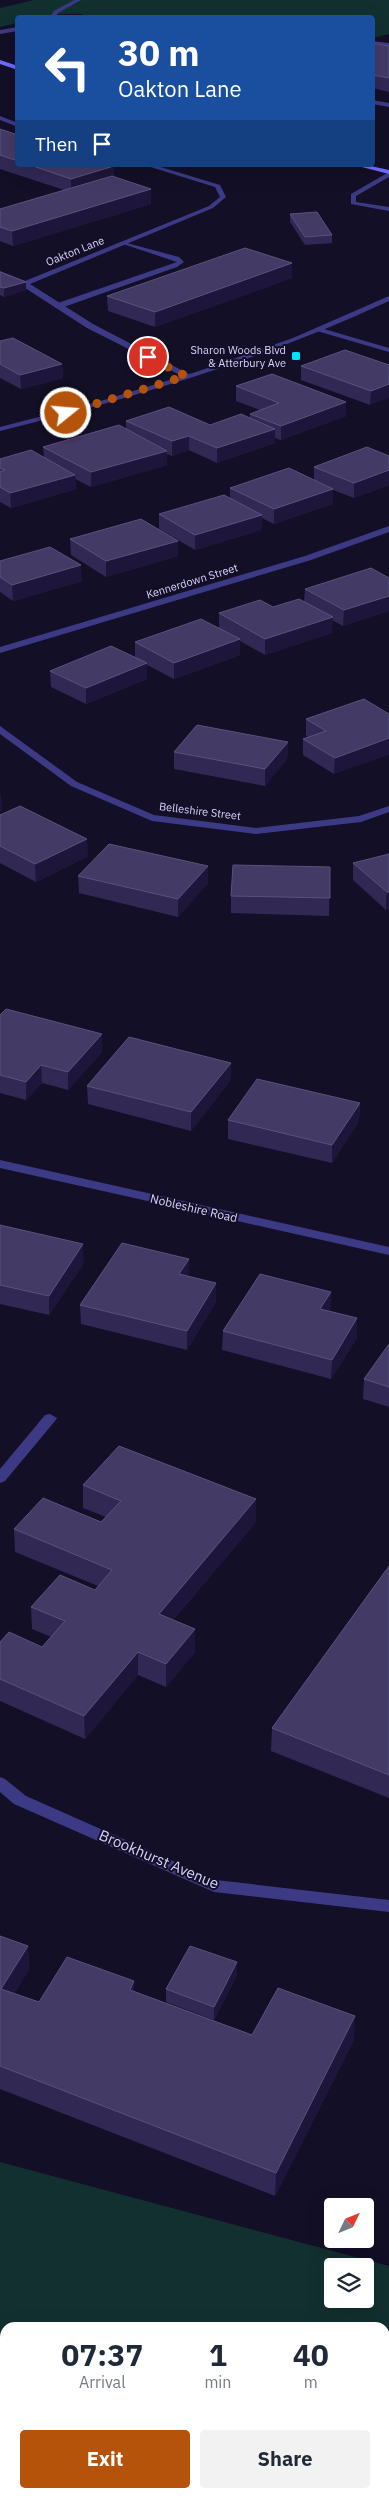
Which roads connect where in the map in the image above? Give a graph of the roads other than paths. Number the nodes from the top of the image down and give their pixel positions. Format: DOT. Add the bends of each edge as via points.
graph roads {
  1 [pos="78,0"];
  2 [pos="54,15"];
  3 [pos="15,30"];
  4 [pos="0,32"];
  5 [pos="375,43"];
  6 [pos="389,45"];
  7 [pos="0,62"];
  8 [pos="15,67"];
  9 [pos="375,103"];
  10 [pos="389,105"];
  11 [pos="0,118"];
  12 [pos="15,124"];
  13 [pos="154,167"];
  14 [pos="365,167"];
  15 [pos="389,173"];
  16 [pos="389,209"];
  17 [pos="125,243"];
  18 [pos="0,273"];
  19 [pos="25,284"];
  20 [pos="389,298"];
  21 [pos="58,306"];
  22 [pos="320,329"];
  23 [pos="389,350"];
  24 [pos="186,376"];
  25 [pos="0,430"];
  26 [pos="389,529"];
  27 [pos="0,650"];
  28 [pos="0,729"];
  29 [pos="389,809"];
  30 [pos="0,1164"];
  31 [pos="389,1251"];
  32 [pos="50,1418"];
  33 [pos="0,1478"];
  34 [pos="0,1783"];
  35 [pos="389,1906"];
  1 -- 2 [label="street"];
  3 -- 4 [label="street"];
  5 -- 6 [label="street"];
  7 -- 8 [label="main road"];
  9 -- 10 [label="street"];
  11 -- 12 [label="street"];
  13 -- 17 [label="street, Oakton Lane" via="218,186 223,197 212,207"];
  14 -- 15 [label="main road"];
  15 -- 16 [label="street" via="353,195 352,203"];
  17 -- 19 [label="street, Oakton Lane"];
  17 -- 21 [label="street" via="177,258 181,262"];
  18 -- 19 [label="street"];
  19 -- 21 [label="street"];
  20 -- 22 [label="street"];
  21 -- 24 [label="street"];
  22 -- 23 [label="street"];
  22 -- 24 [label="street"];
  24 -- 25 [label="street"];
  26 -- 27 [label="street, Kennerdown Street" via="308,558"];
  28 -- 29 [label="street, Belleshire Street" via="74,784 152,818 256,831 361,819"];
  30 -- 31 [label="street, Nobleshire Road"];
  32 -- 33 [label="street"];
  34 -- 35 [label="street, Brookhurst Avenue" via="20,1800 214,1886"];
}
